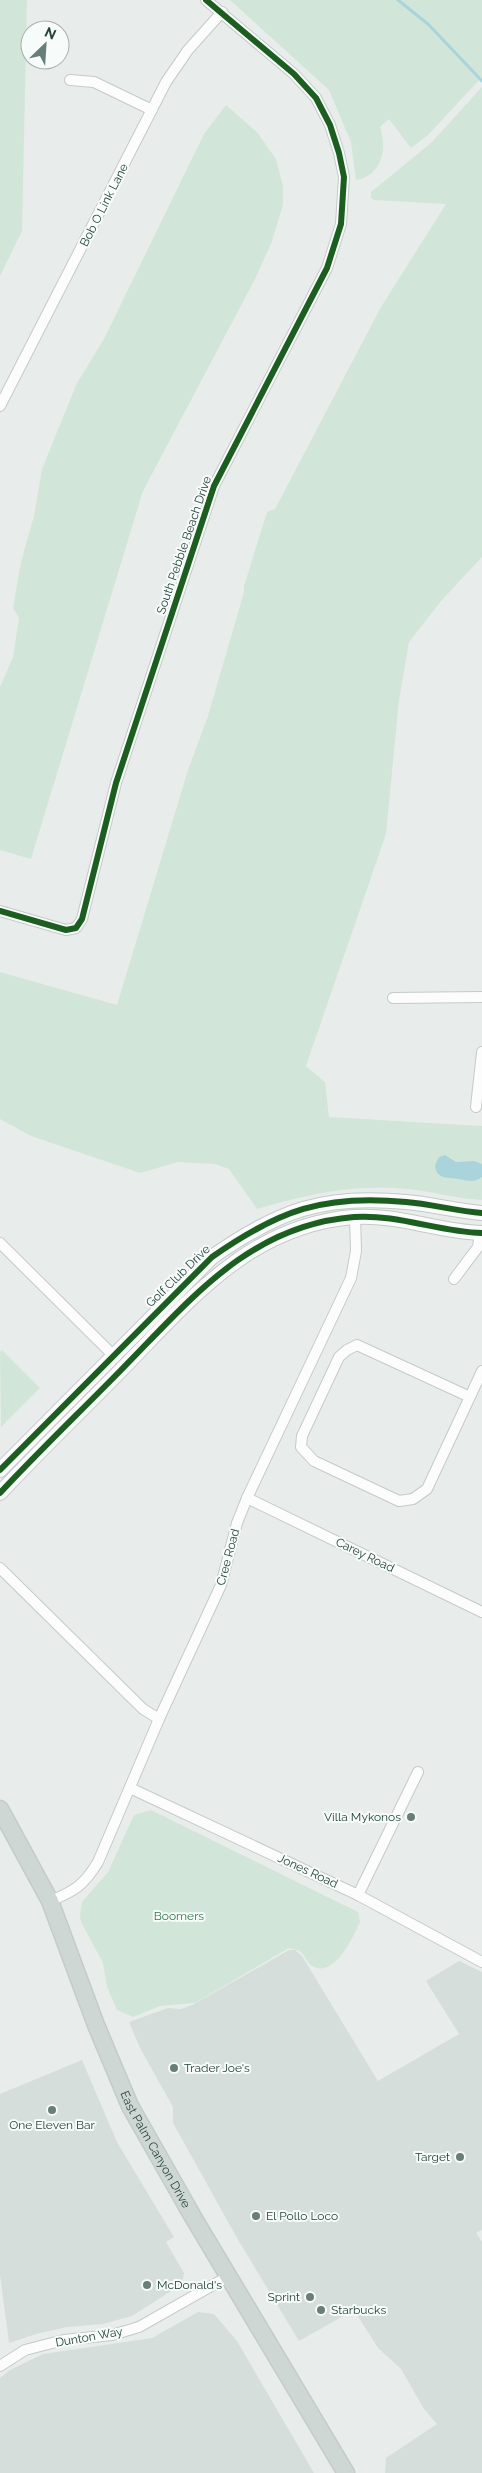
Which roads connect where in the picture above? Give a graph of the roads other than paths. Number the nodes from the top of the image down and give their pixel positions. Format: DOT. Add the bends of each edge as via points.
graph roads {
  1 [pos="206,0"];
  2 [pos="222,12"];
  3 [pos="70,80"];
  4 [pos="152,110"];
  5 [pos="0,406"];
  6 [pos="0,912"];
  7 [pos="482,997"];
  8 [pos="393,998"];
  9 [pos="482,1052"];
  10 [pos="476,1107"];
  11 [pos="482,1213"];
  12 [pos="355,1217"];
  13 [pos="481,1233"];
  14 [pos="0,1243"];
  15 [pos="454,1279"];
  16 [pos="113,1356"];
  17 [pos="482,1371"];
  18 [pos="470,1397"];
  19 [pos="1,1467"];
  20 [pos="0,1493"];
  21 [pos="248,1498"];
  22 [pos="0,1568"];
  23 [pos="482,1612"];
  24 [pos="158,1719"];
  25 [pos="418,1772"];
  26 [pos="130,1788"];
  27 [pos="0,1809"];
  28 [pos="358,1895"];
  29 [pos="50,1901"];
  30 [pos="482,1962"];
  31 [pos="229,2276"];
  32 [pos="0,2366"];
  33 [pos="346,2473"];
  1 -- 2 [label="street, South Pebble Beach Drive"];
  2 -- 4 [label="street, Bob O Link Lane" via="188,50"];
  2 -- 6 [label="street, South Pebble Beach Drive" via="294,74 316,98 330,125 344,177 344,198 334,250 214,486 116,783 82,919 76,928 66,930"];
  3 -- 4 [label="street" via="94,82"];
  4 -- 5 [label="street, Bob O Link Lane"];
  7 -- 8 [label="street"];
  9 -- 10 [label="street"];
  11 -- 16 [label="street, Golf Club Drive" via="408,1202 356,1199 312,1206 277,1217 249,1231 212,1257"];
  12 -- 13 [label="street" via="392,1218"];
  12 -- 20 [label="street" via="303,1226 276,1236 227,1266"];
  12 -- 21 [label="street, Cree Road" via="356,1251 351,1278"];
  13 -- 15 [label="street" via="478,1247"];
  14 -- 16 [label="street"];
  16 -- 19 [label="street, Golf Club Drive"];
  17 -- 18 [label="street"];
  18 -- 18 [label="street" via="357,1344 339,1357 302,1436 301,1447 314,1461 398,1501 414,1500 427,1490"];
  21 -- 23 [label="street, Carey Road"];
  21 -- 24 [label="street, Cree Road" via="237,1523 221,1585"];
  22 -- 24 [label="street" via="143,1709"];
  24 -- 26 [label="street, Cree Road"];
  25 -- 28 [label="street"];
  26 -- 28 [label="street, Jones Road"];
  26 -- 29 [label="street, Cree Road" via="87,1881"];
  27 -- 29 [label="main road, East Palm Canyon Drive"];
  28 -- 30 [label="street, Jones Road"];
  29 -- 31 [label="main road, East Palm Canyon Drive" via="130,2106"];
  31 -- 32 [label="street, Dunton Way" via="139,2327 112,2335 64,2340 25,2350"];
  31 -- 33 [label="main road, East Palm Canyon Drive"];
}
